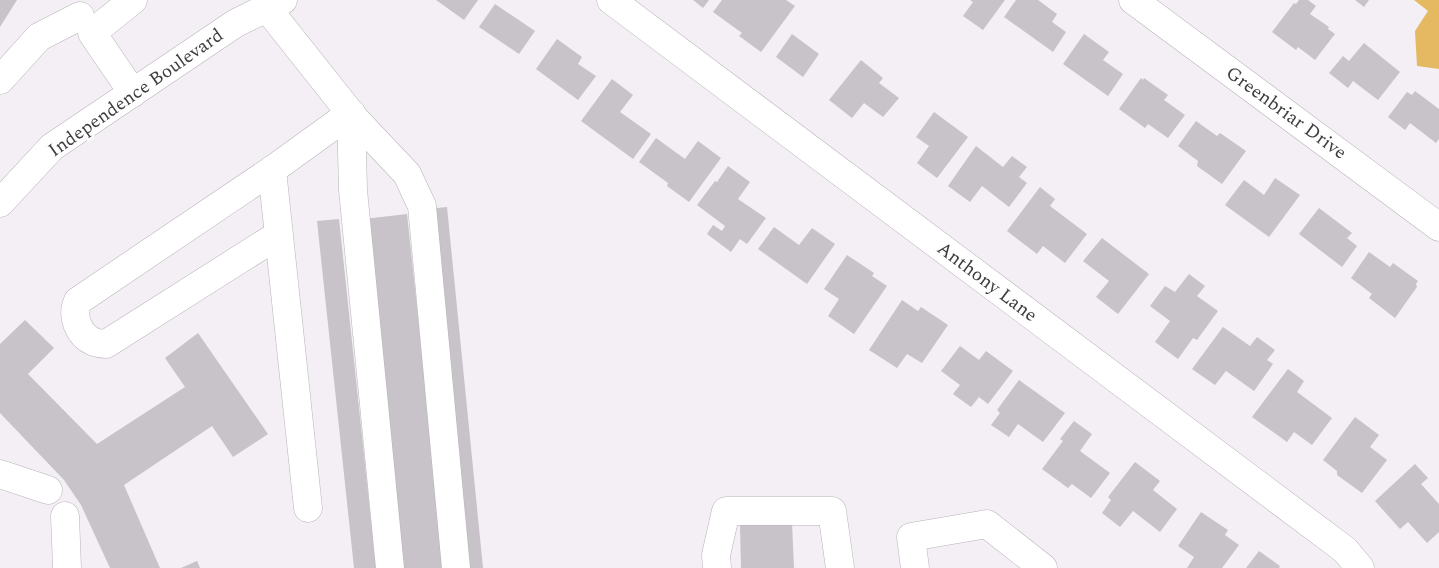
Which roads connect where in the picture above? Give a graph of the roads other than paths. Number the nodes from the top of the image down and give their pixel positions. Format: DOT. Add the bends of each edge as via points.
graph roads {
  1 [pos="133,0"];
  2 [pos="611,0"];
  3 [pos="1132,0"];
  4 [pos="275,4"];
  5 [pos="80,16"];
  6 [pos="0,80"];
  7 [pos="133,93"];
  8 [pos="351,114"];
  9 [pos="272,170"];
  10 [pos="0,203"];
  11 [pos="1439,226"];
  12 [pos="278,235"];
  13 [pos="0,474"];
  14 [pos="48,490"];
  15 [pos="308,508"];
  16 [pos="65,516"];
  17 [pos="67,568"];
  18 [pos="390,568"];
  19 [pos="456,568"];
  20 [pos="717,568"];
  21 [pos="840,568"];
  22 [pos="915,568"];
  23 [pos="1043,568"];
  24 [pos="1360,568"];
  1 -- 5 [label="street"];
  2 -- 24 [label="street, Anthony Lane" via="1345,550"];
  3 -- 11 [label="street, Greenbriar Drive"];
  4 -- 7 [label="street, Independence Boulevard" via="236,23"];
  4 -- 8 [label="street"];
  5 -- 6 [label="street" via="39,37"];
  5 -- 7 [label="street"];
  7 -- 10 [label="street, Independence Boulevard" via="52,147"];
  8 -- 9 [label="street"];
  8 -- 18 [label="street" via="353,190"];
  8 -- 19 [label="street" via="407,174 422,206"];
  9 -- 12 [label="street"];
  9 -- 12 [label="street" via="78,301 75,318 83,334 94,342 106,344"];
  12 -- 15 [label="street"];
  13 -- 14 [label="street"];
  16 -- 17 [label="street"];
  20 -- 21 [label="street" via="716,555 726,511 832,511"];
  22 -- 23 [label="street" via="911,536 987,524"];
}
